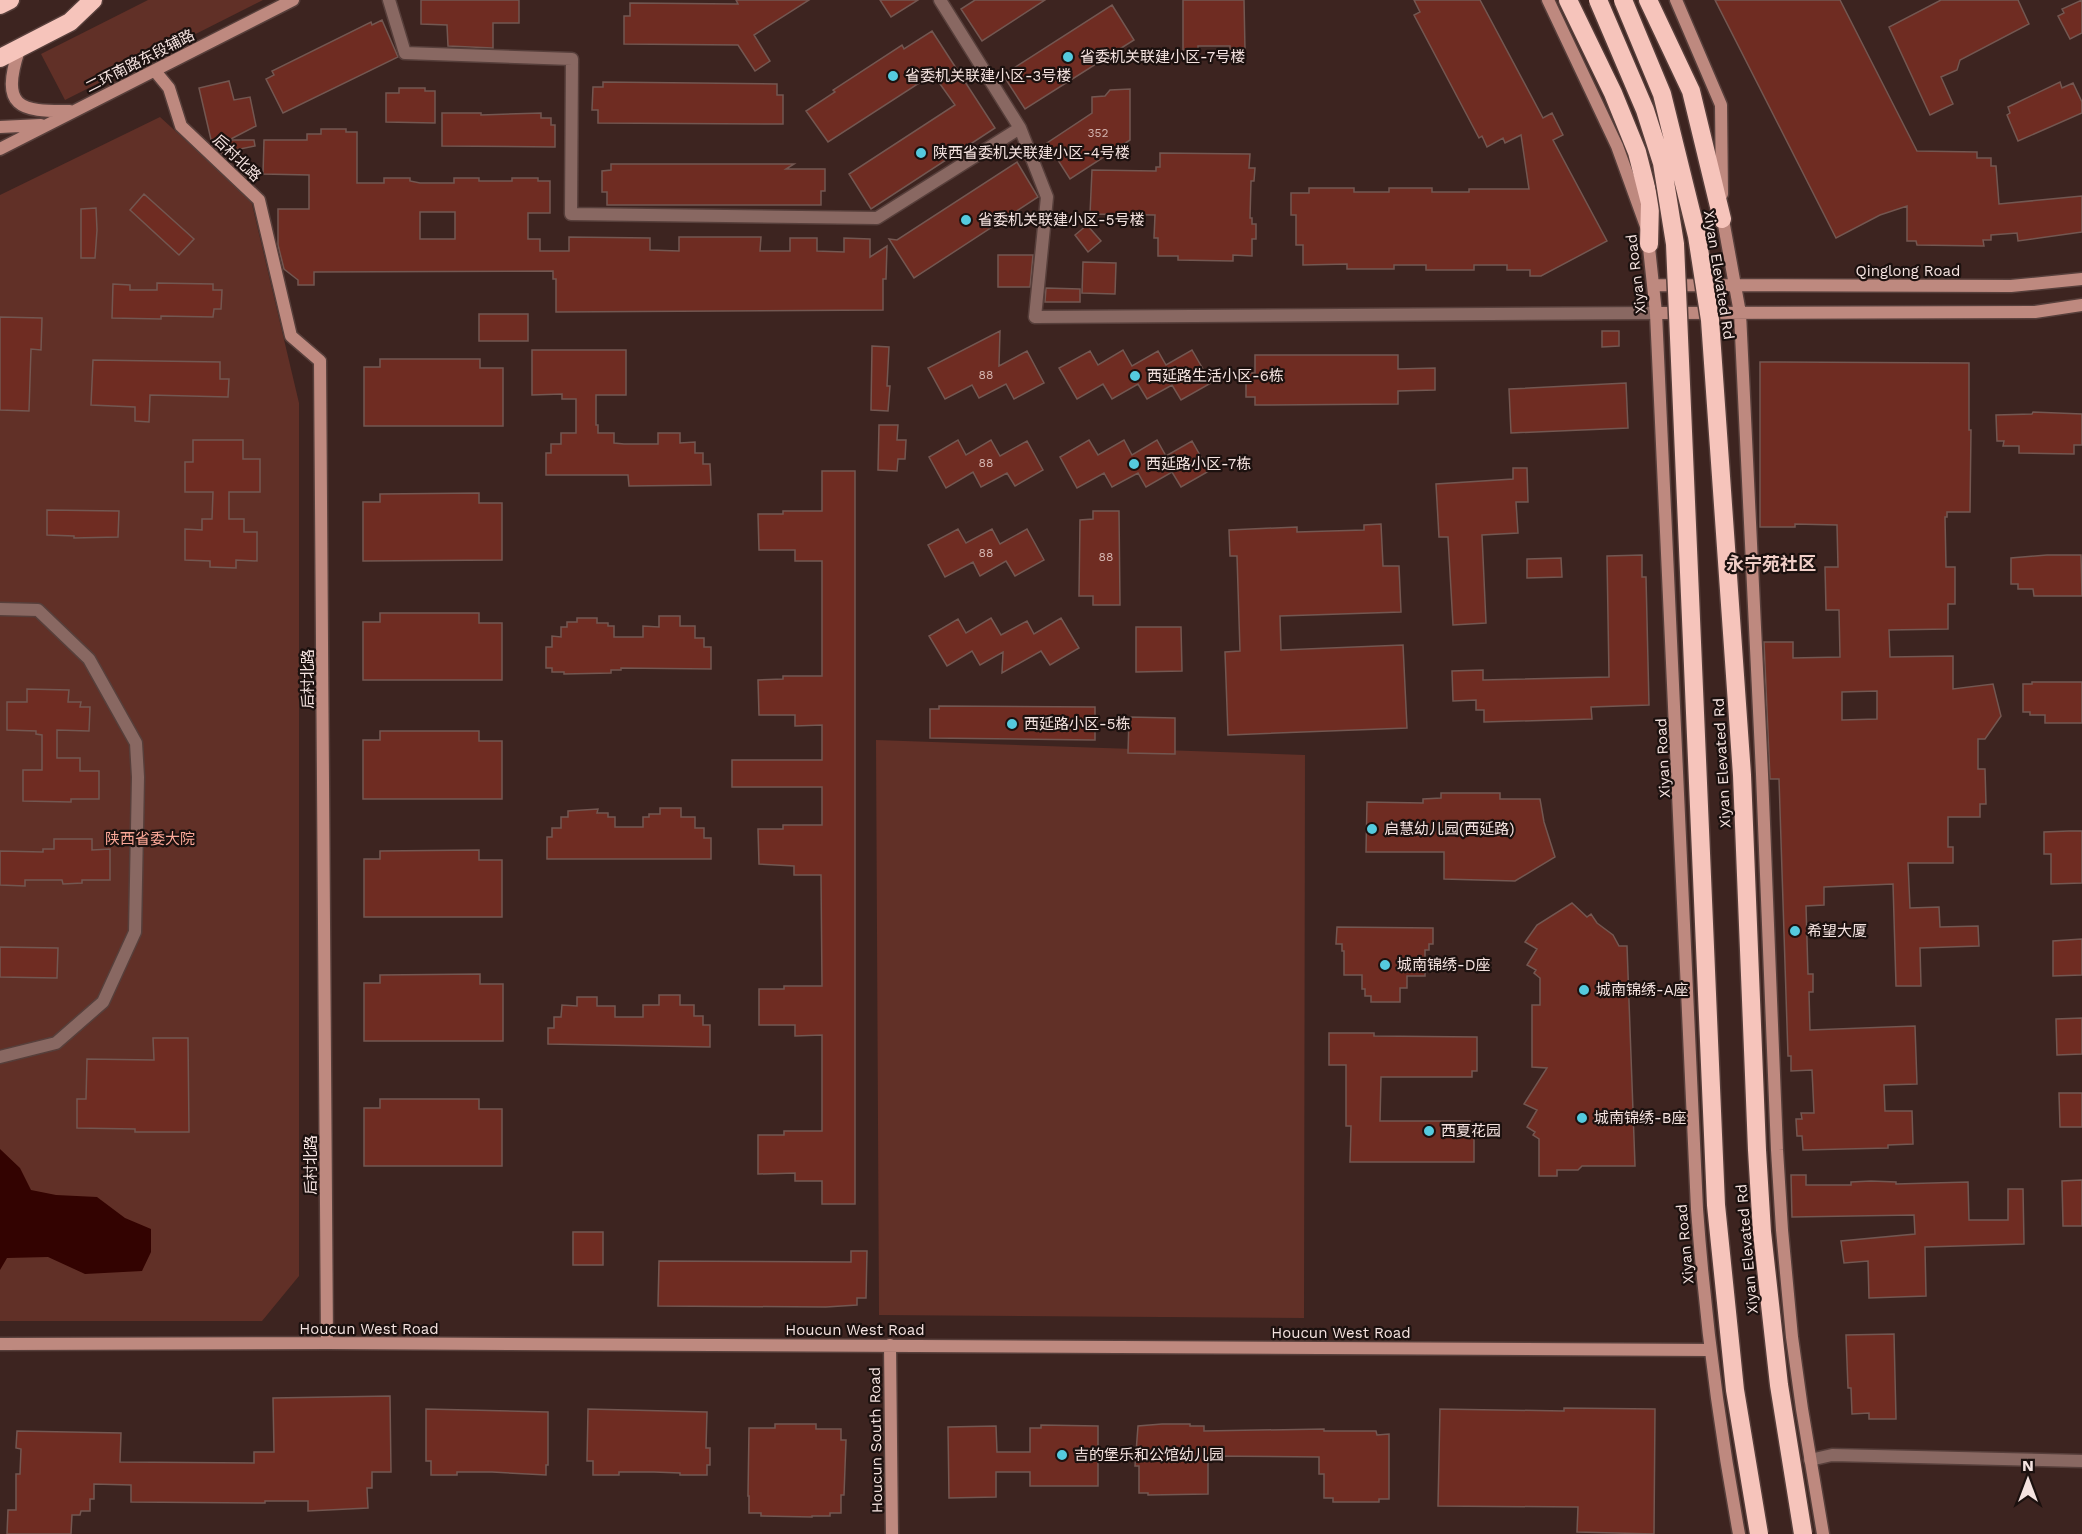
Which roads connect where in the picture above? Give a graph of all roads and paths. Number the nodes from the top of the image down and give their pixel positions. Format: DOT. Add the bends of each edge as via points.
graph roads {
  1 [pos="90,0"];
  2 [pos="293,0"];
  3 [pos="389,0"];
  4 [pos="940,0"];
  5 [pos="1548,0"];
  6 [pos="1568,0"];
  7 [pos="1598,0"];
  8 [pos="1623,0"];
  9 [pos="1648,0"];
  10 [pos="1676,0"];
  11 [pos="0,45"];
  12 [pos="21,49"];
  13 [pos="0,58"];
  14 [pos="155,71"];
  15 [pos="0,73"];
  16 [pos="74,111"];
  17 [pos="45,125"];
  18 [pos="0,127"];
  19 [pos="1020,128"];
  20 [pos="0,149"];
  21 [pos="1722,219"];
  22 [pos="1649,244"];
  23 [pos="2082,279"];
  24 [pos="1653,285"];
  25 [pos="1734,285"];
  26 [pos="2082,305"];
  27 [pos="1656,313"];
  28 [pos="1740,313"];
  29 [pos="0,609"];
  30 [pos="0,1057"];
  31 [pos="327,1343"];
  32 [pos="0,1344"];
  33 [pos="890,1345"];
  34 [pos="1710,1350"];
  35 [pos="1810,1460"];
  36 [pos="2082,1461"];
  37 [pos="892,1534"];
  38 [pos="1739,1534"];
  39 [pos="1759,1534"];
  40 [pos="1803,1534"];
  41 [pos="1823,1534"];
  1 -- 11 [label="highway"];
  1 -- 12 [label="highway" via="70,22"];
  2 -- 14 [label="street, 二环南路东段辅路"];
  3 -- 19 [label="street" via="405,53 572,59 571,214 876,218"];
  4 -- 19 [label="street"];
  5 -- 22 [label="street, Xiyan Road" via="1617,146"];
  6 -- 22 [label="highway" via="1637,152 1650,202"];
  7 -- 39 [label="highway, Xiyan Elevated Rd, bridge" via="1645,110 1662,163 1675,244 1716,1194 1734,1380"];
  8 -- 40 [label="highway, Xiyan Elevated Rd, bridge" via="1662,94 1697,236 1710,320 1742,775 1762,1232 1780,1396"];
  9 -- 21 [label="highway" via="1691,91"];
  10 -- 21 [label="street" via="1720,105"];
  12 -- 13 [label="highway"];
  12 -- 15 [label="highway"];
  12 -- 16 [label="street" via="8,87 13,101 47,111"];
  14 -- 16 [label="street, 二环南路东段辅路"];
  14 -- 31 [label="street, 后村北路" via="169,88 181,126 259,200 291,336 320,361"];
  16 -- 17 [label="street, 二环南路东段辅路"];
  17 -- 18 [label="street"];
  17 -- 20 [label="street, 二环南路东段辅路"];
  19 -- 27 [label="street" via="1047,197 1035,317"];
  21 -- 25 [label="street"];
  22 -- 24 [label="street, Xiyan Road"];
  23 -- 25 [label="street, Qinglong Road" via="2011,286"];
  24 -- 25 [label="street, Qinglong Road"];
  24 -- 27 [label="street, Xiyan Road"];
  25 -- 28 [label="street"];
  26 -- 28 [label="street" via="2036,312"];
  27 -- 28 [label="street"];
  27 -- 34 [label="street, Xiyan Road" via="1695,1177"];
  28 -- 35 [label="street" via="1778,1172 1792,1337"];
  29 -- 30 [label="street" via="38,610 89,659 136,743 138,777 135,932 103,1002 56,1044"];
  31 -- 32 [label="street, Houcun West Road"];
  31 -- 33 [label="street, Houcun West Road"];
  33 -- 34 [label="street, Houcun West Road"];
  33 -- 37 [label="street, Houcun South Road"];
  34 -- 38 [label="street, Xiyan Road"];
  35 -- 36 [label="street" via="1832,1455"];
  35 -- 41 [label="street"];
}
